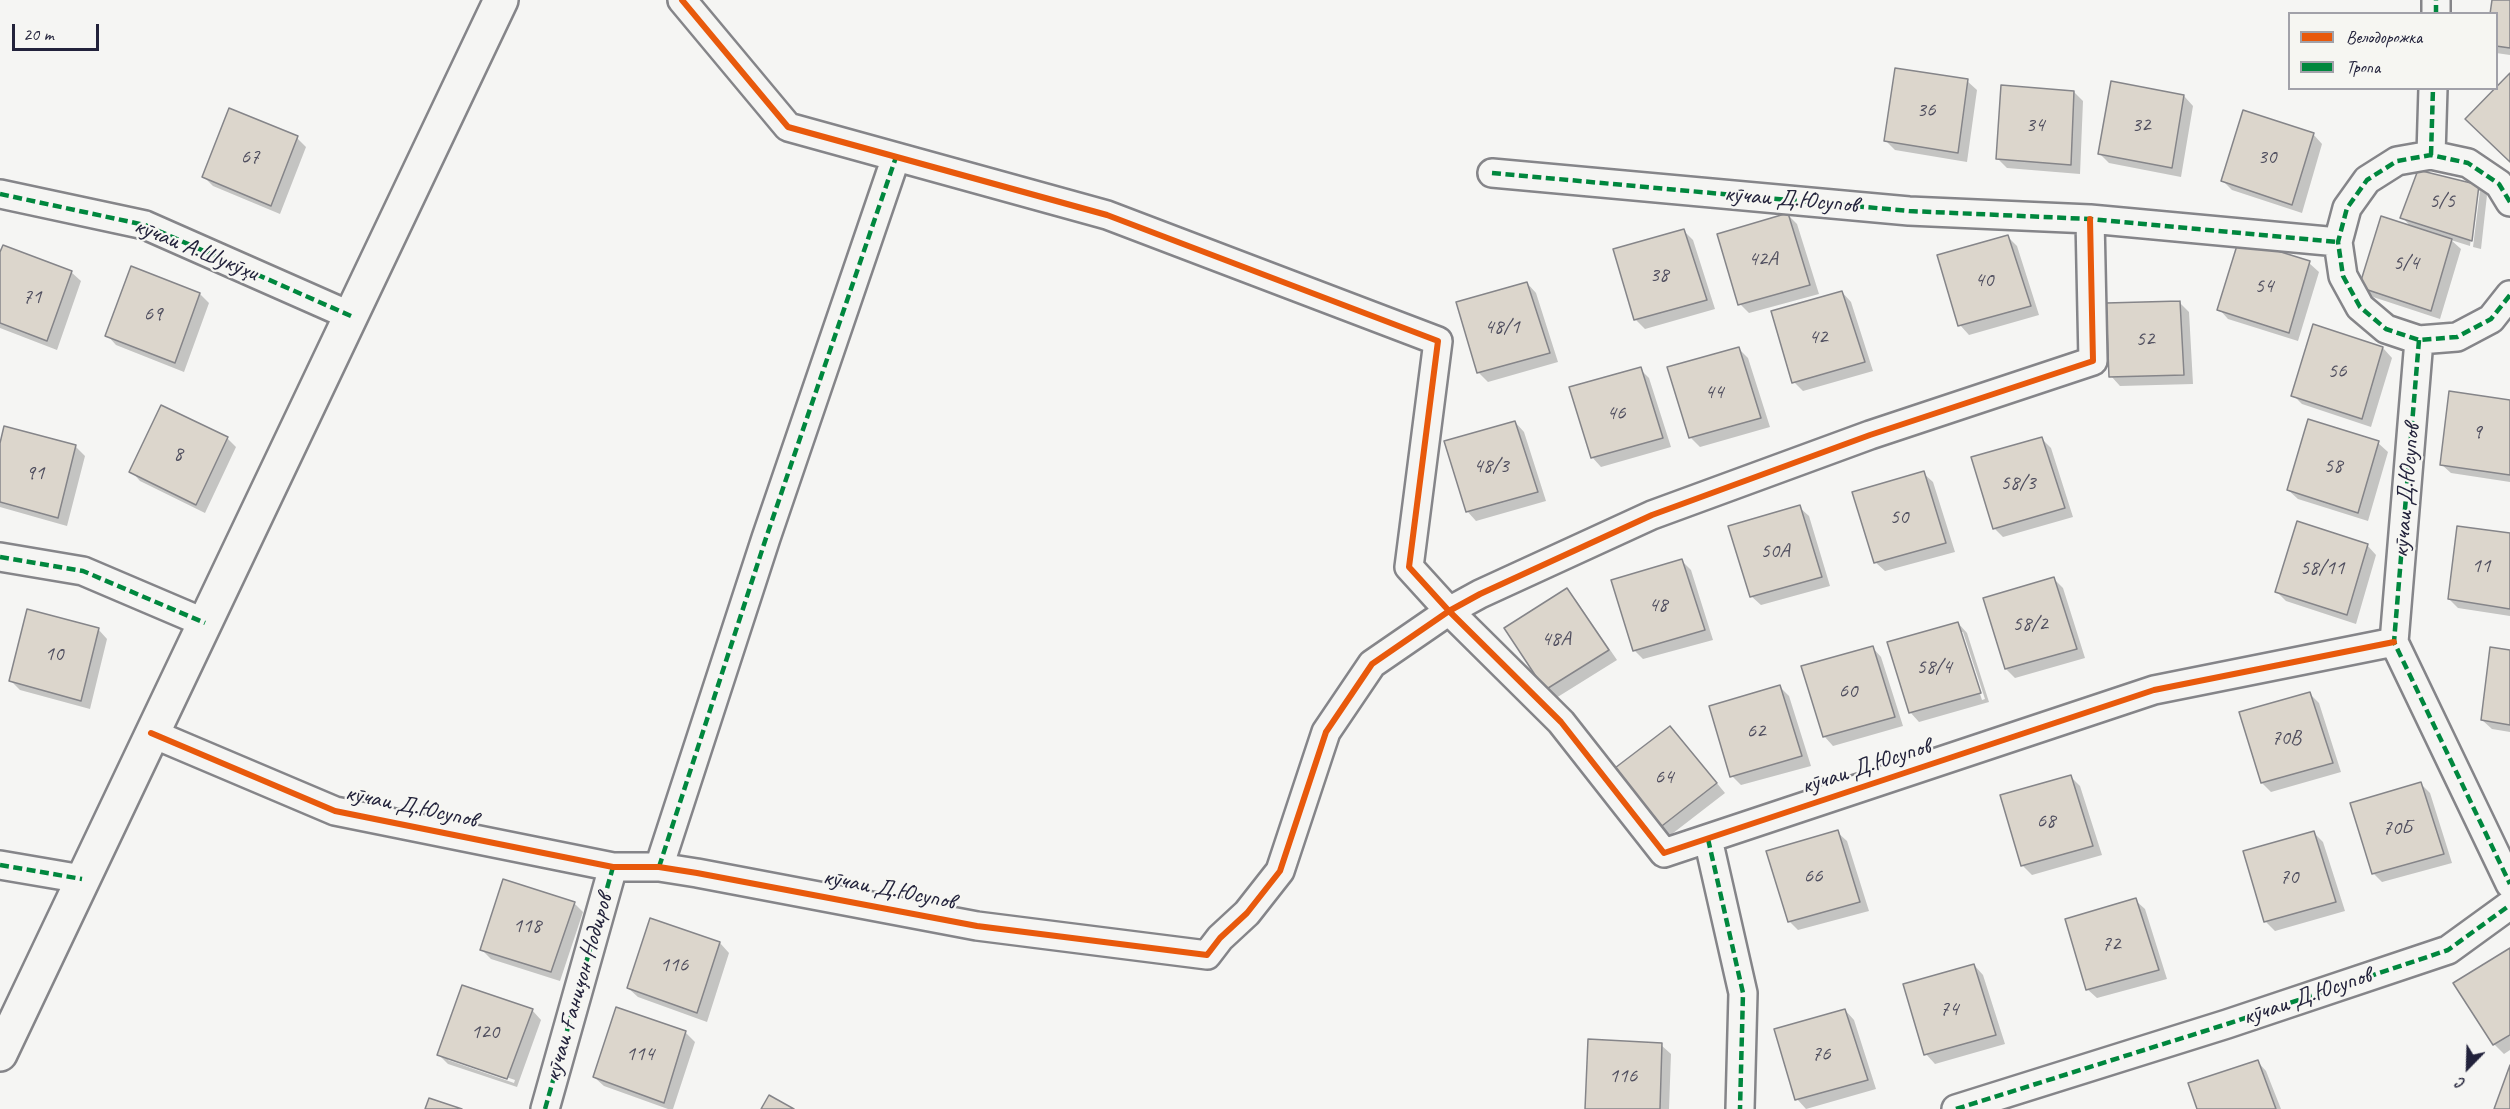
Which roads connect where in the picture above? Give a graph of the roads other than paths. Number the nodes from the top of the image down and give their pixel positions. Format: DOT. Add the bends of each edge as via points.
graph roads {
  1 [pos="501,0"];
  2 [pos="682,0"];
  3 [pos="2433,90"];
  4 [pos="2431,155"];
  5 [pos="896,157"];
  6 [pos="1492,173"];
  7 [pos="0,194"];
  8 [pos="2510,202"];
  9 [pos="2090,219"];
  10 [pos="2338,242"];
  11 [pos="2510,295"];
  12 [pos="351,316"];
  13 [pos="2419,340"];
  14 [pos="0,557"];
  15 [pos="1449,611"];
  16 [pos="205,623"];
  17 [pos="2394,642"];
  18 [pos="151,733"];
  19 [pos="1708,839"];
  20 [pos="0,865"];
  21 [pos="613,867"];
  22 [pos="659,867"];
  23 [pos="82,879"];
  24 [pos="2510,884"];
  25 [pos="2510,905"];
  26 [pos="0,1054"];
  27 [pos="545,1109"];
  28 [pos="1740,1109"];
  29 [pos="1956,1109"];
  1 -- 12 [label="street"];
  2 -- 5 [label="street" via="788,127"];
  3 -- 4 [label="street"];
  4 -- 8 [label="street" via="2468,163 2499,184"];
  4 -- 10 [label="street" via="2397,162 2367,180 2347,208"];
  5 -- 15 [label="street" via="1107,215 1438,341 1408,567"];
  5 -- 22 [label="street"];
  6 -- 9 [label="street, кӯчаи Д.Юсупов" via="1909,211"];
  7 -- 12 [label="street, кӯчаи А.Шукӯҳи" via="145,225"];
  9 -- 10 [label="street, кӯчаи Д.Юсупов"];
  9 -- 15 [label="street, кӯчаи Д.Юсупов" via="2093,361 1870,435 1652,515"];
  10 -- 13 [label="street" via="2343,276 2360,307 2386,329"];
  11 -- 13 [label="street" via="2491,319 2457,337"];
  12 -- 16 [label="street"];
  13 -- 17 [label="street, кӯчаи Д.Юсупов"];
  14 -- 16 [label="street" via="83,571"];
  15 -- 19 [label="street, кӯчаи Д.Юсупов" via="1561,722 1665,853"];
  15 -- 22 [label="street, кӯчаи Д.Юсупов" via="1372,664 1347,699 1326,732 1280,871 1207,955 977,926"];
  16 -- 18 [label="street"];
  17 -- 19 [label="street, кӯчаи Д.Юсупов" via="2154,690"];
  17 -- 24 [label="street"];
  18 -- 21 [label="street, кӯчаи Д.Юсупов" via="335,811"];
  18 -- 23 [label="street"];
  19 -- 28 [label="street" via="1743,993"];
  20 -- 23 [label="street"];
  21 -- 22 [label="street, кӯчаи Д.Юсупов"];
  21 -- 27 [label="street, кӯчаи Ғаниҷон Нодиров"];
  23 -- 26 [label="street"];
  25 -- 29 [label="street, кӯчаи Д.Юсупов" via="2448,950"];
}
